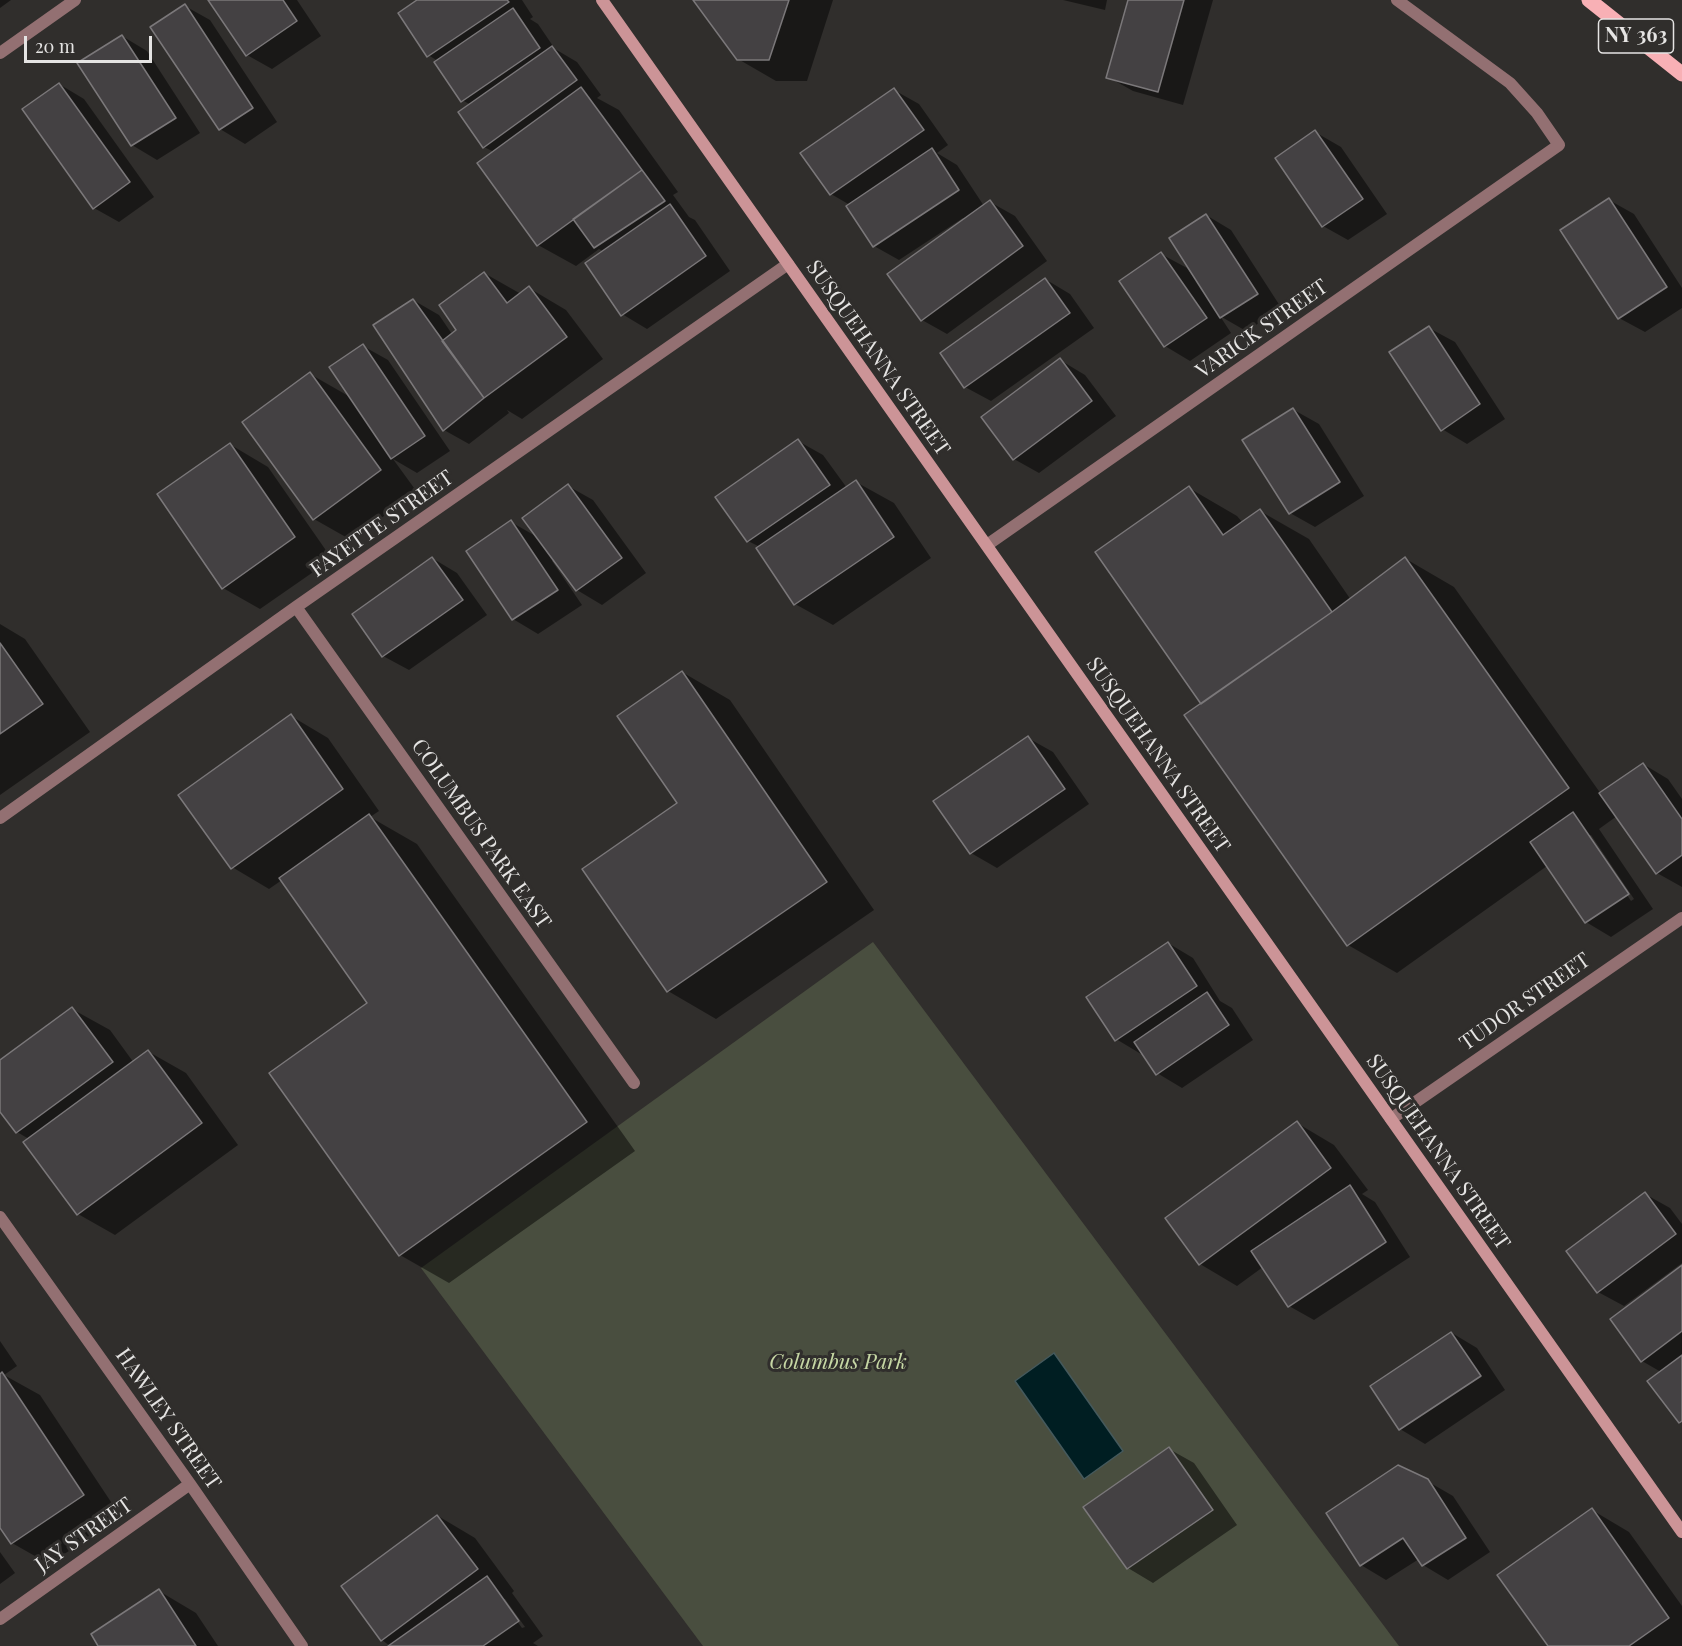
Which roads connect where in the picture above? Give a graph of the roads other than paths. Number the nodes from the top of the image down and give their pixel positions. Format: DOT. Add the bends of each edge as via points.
graph roads {
  1 [pos="75,0"];
  2 [pos="602,0"];
  3 [pos="1397,0"];
  4 [pos="1589,0"];
  5 [pos="0,53"];
  6 [pos="1682,74"];
  7 [pos="788,264"];
  8 [pos="987,545"];
  9 [pos="296,607"];
  10 [pos="0,818"];
  11 [pos="1682,918"];
  12 [pos="634,1083"];
  13 [pos="1391,1119"];
  14 [pos="0,1217"];
  15 [pos="190,1484"];
  16 [pos="1682,1532"];
  17 [pos="0,1619"];
  18 [pos="302,1646"];
  1 -- 5 [label="street"];
  2 -- 7 [label="street, SUSQUEHANNA STREET"];
  3 -- 8 [label="street, VARICK STREET" via="1510,83 1559,145"];
  4 -- 6 [label="main road, NY 363"];
  7 -- 8 [label="street, SUSQUEHANNA STREET"];
  7 -- 9 [label="street, FAYETTE STREET"];
  8 -- 13 [label="street, SUSQUEHANNA STREET"];
  9 -- 10 [label="street, FAYETTE STREET"];
  9 -- 12 [label="street, COLUMBUS PARK EAST"];
  11 -- 13 [label="street, TUDOR STREET"];
  13 -- 16 [label="street, SUSQUEHANNA STREET"];
  14 -- 15 [label="street, HAWLEY STREET"];
  15 -- 17 [label="street, JAY STREET"];
  15 -- 18 [label="street, HAWLEY STREET"];
}
